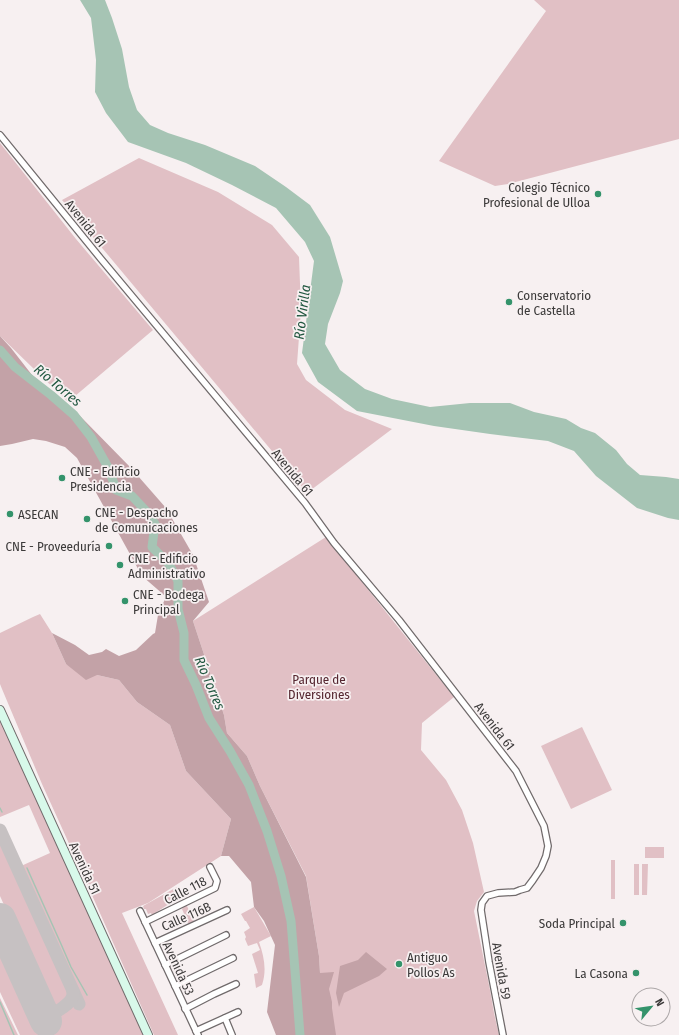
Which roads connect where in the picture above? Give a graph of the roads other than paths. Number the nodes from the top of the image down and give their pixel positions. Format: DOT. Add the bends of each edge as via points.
graph roads {
  1 [pos="0,135"];
  2 [pos="0,710"];
  3 [pos="210,867"];
  4 [pos="227,910"];
  5 [pos="481,910"];
  6 [pos="140,911"];
  7 [pos="145,922"];
  8 [pos="226,935"];
  9 [pos="155,943"];
  10 [pos="233,958"];
  11 [pos="165,965"];
  12 [pos="236,984"];
  13 [pos="175,986"];
  14 [pos="185,1009"];
  15 [pos="238,1012"];
  16 [pos="225,1018"];
  17 [pos="197,1033"];
  18 [pos="148,1035"];
  19 [pos="232,1035"];
  20 [pos="503,1035"];
  1 -- 5 [label="street, Avenida 61" via="305,503 516,771 544,826 548,846 546,856 527,888 486,896"];
  2 -- 18 [label="main road, Avenida 51"];
  3 -- 7 [label="street, Calle 118" via="217,881 215,888"];
  4 -- 9 [label="street, Calle 116B"];
  5 -- 20 [label="street, Avenida 59" via="488,962"];
  6 -- 7 [label="street, Avenida 53"];
  7 -- 9 [label="street, Avenida 53"];
  8 -- 11 [label="street"];
  9 -- 11 [label="street, Avenida 53"];
  10 -- 13 [label="street"];
  11 -- 13 [label="street, Avenida 53"];
  12 -- 14 [label="street"];
  13 -- 14 [label="street, Avenida 53"];
  14 -- 17 [label="street, Avenida 53"];
  15 -- 16 [label="street"];
  16 -- 17 [label="street"];
  16 -- 19 [label="street"];
}
